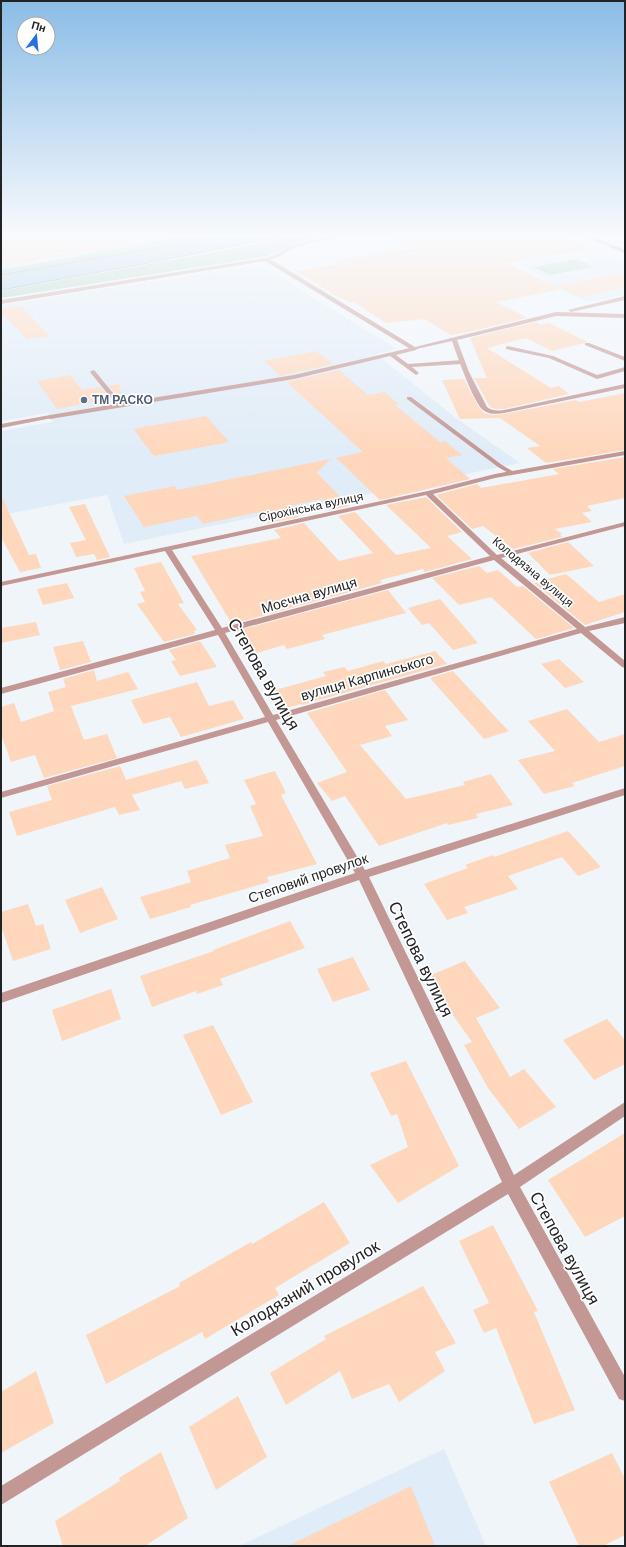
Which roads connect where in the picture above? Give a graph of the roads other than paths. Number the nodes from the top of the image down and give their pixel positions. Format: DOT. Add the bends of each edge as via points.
graph roads {
  1 [pos="349,309"];
  2 [pos="577,309"];
  3 [pos="556,314"];
  4 [pos="625,316"];
  5 [pos="454,340"];
  6 [pos="586,344"];
  7 [pos="508,348"];
  8 [pos="414,349"];
  9 [pos="391,354"];
  10 [pos="625,359"];
  11 [pos="462,362"];
  12 [pos="407,366"];
  13 [pos="625,369"];
  14 [pos="93,372"];
  15 [pos="416,373"];
  16 [pos="625,386"];
  17 [pos="409,398"];
  18 [pos="120,406"];
  19 [pos="1,426"];
  20 [pos="625,453"];
  21 [pos="512,473"];
  22 [pos="428,493"];
  23 [pos="625,524"];
  24 [pos="168,550"];
  25 [pos="495,557"];
  26 [pos="1,584"];
  27 [pos="625,620"];
  28 [pos="583,630"];
  29 [pos="221,633"];
  30 [pos="625,665"];
  31 [pos="1,691"];
  32 [pos="270,719"];
  33 [pos="625,791"];
  34 [pos="1,795"];
  35 [pos="362,875"];
  36 [pos="1,998"];
  37 [pos="625,1108"];
  38 [pos="511,1186"];
  39 [pos="625,1393"];
  40 [pos="1,1496"];
  1 -- 8 [label="street"];
  2 -- 3 [label="street"];
  3 -- 4 [label="street"];
  3 -- 5 [label="street"];
  5 -- 8 [label="street"];
  5 -- 11 [label="street"];
  6 -- 10 [label="street"];
  7 -- 13 [label="street" via="551,357 597,377"];
  8 -- 9 [label="street"];
  9 -- 12 [label="street"];
  9 -- 18 [label="street" via="294,377"];
  11 -- 12 [label="street"];
  11 -- 16 [label="street" via="484,408 489,412 512,410"];
  12 -- 15 [label="street"];
  14 -- 18 [label="street"];
  17 -- 21 [label="street"];
  18 -- 19 [label="street"];
  20 -- 21 [label="street, Сірохінська вулиця"];
  21 -- 22 [label="street, Сірохінська вулиця"];
  22 -- 24 [label="street, Сірохінська вулиця"];
  22 -- 25 [label="street, Колодязна вулиця"];
  23 -- 25 [label="street, Моєчна вулиця"];
  24 -- 26 [label="street, Сірохінська вулиця"];
  24 -- 29 [label="street, Степова вулиця"];
  25 -- 28 [label="street, Колодязна вулиця"];
  25 -- 29 [label="street, Моєчна вулиця"];
  27 -- 28 [label="street, вулиця Карпинського"];
  28 -- 30 [label="street, Колодязна вулиця"];
  28 -- 32 [label="street, вулиця Карпинського"];
  29 -- 31 [label="street, Моєчна вулиця"];
  29 -- 32 [label="street, Степова вулиця"];
  32 -- 34 [label="street, вулиця Карпинського"];
  32 -- 35 [label="street, Степова вулиця"];
  33 -- 35 [label="street, Степовий провулок"];
  35 -- 36 [label="street, Степовий провулок"];
  35 -- 38 [label="street, Степова вулиця"];
  37 -- 38 [label="street, Колодязний провулок"];
  38 -- 39 [label="street, Степова вулиця"];
  38 -- 40 [label="street, Колодязний провулок"];
}
